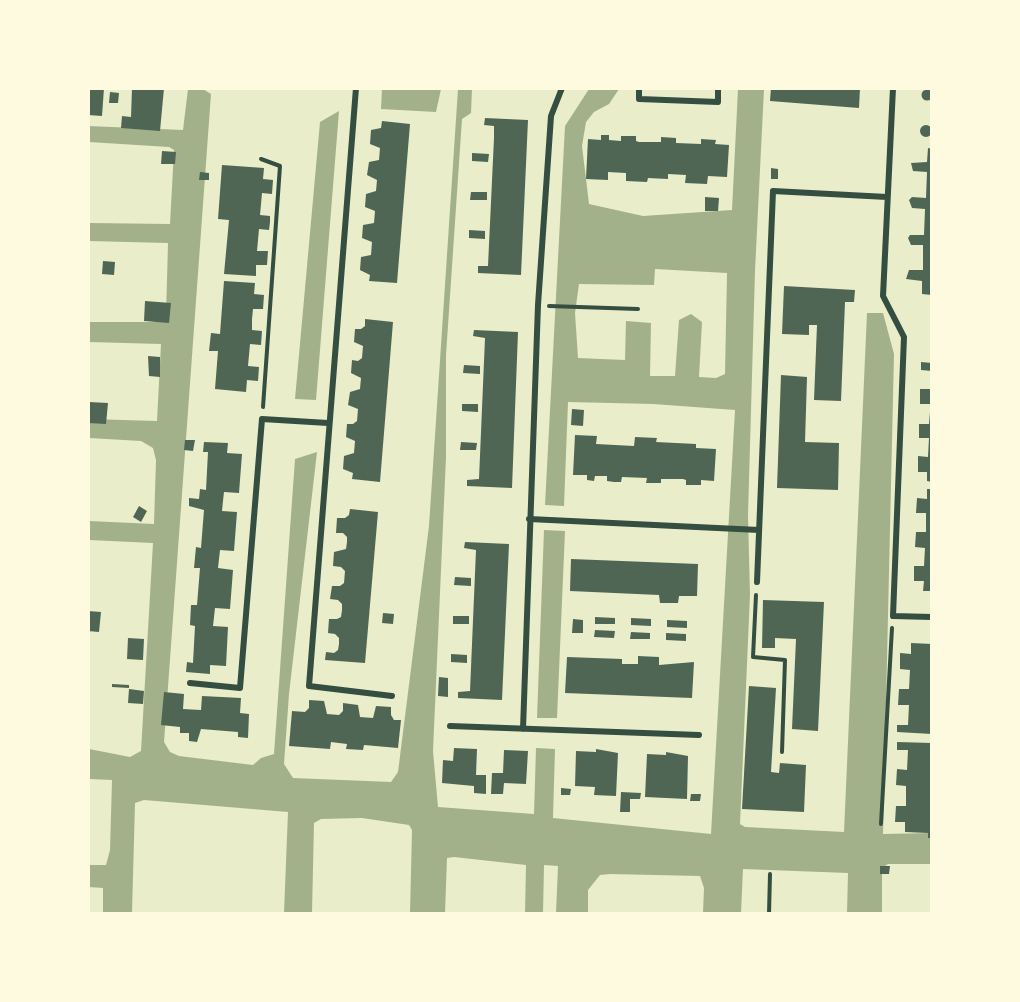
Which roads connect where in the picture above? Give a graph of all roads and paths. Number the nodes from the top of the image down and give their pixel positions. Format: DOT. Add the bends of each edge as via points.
graph roads {
  1 [pos="356,88"];
  2 [pos="562,88"];
  3 [pos="639,88"];
  4 [pos="718,88"];
  5 [pos="893,88"];
  6 [pos="261,159"];
  7 [pos="887,196"];
  8 [pos="538,305"];
  9 [pos="638,309"];
  10 [pos="262,419"];
  11 [pos="328,423"];
  12 [pos="529,519"];
  13 [pos="759,530"];
  14 [pos="757,582"];
  15 [pos="893,616"];
  16 [pos="932,617"];
  17 [pos="190,683"];
  18 [pos="392,696"];
  19 [pos="450,726"];
  20 [pos="523,729"];
  21 [pos="699,735"];
  22 [pos="782,752"];
  23 [pos="881,824"];
  24 [pos="770,874"];
  25 [pos="769,914"];
  1 -- 11 [label="street"];
  2 -- 8 [label="street" via="551,116"];
  3 -- 4 [label="street" via="639,99 718,102"];
  5 -- 7 [label="street"];
  6 -- 10 [label="path" via="280,166"];
  7 -- 13 [label="street" via="773,191"];
  7 -- 15 [label="street" via="883,296 904,337"];
  8 -- 9 [label="path"];
  8 -- 12 [label="street"];
  10 -- 11 [label="street"];
  10 -- 17 [label="street" via="240,688"];
  11 -- 18 [label="street" via="309,686"];
  12 -- 13 [label="street"];
  12 -- 20 [label="street"];
  13 -- 14 [label="street"];
  14 -- 22 [label="path" via="753,657 785,660"];
  15 -- 16 [label="street"];
  15 -- 23 [label="path"];
  19 -- 20 [label="street"];
  20 -- 21 [label="street"];
  24 -- 25 [label="path"];
}
